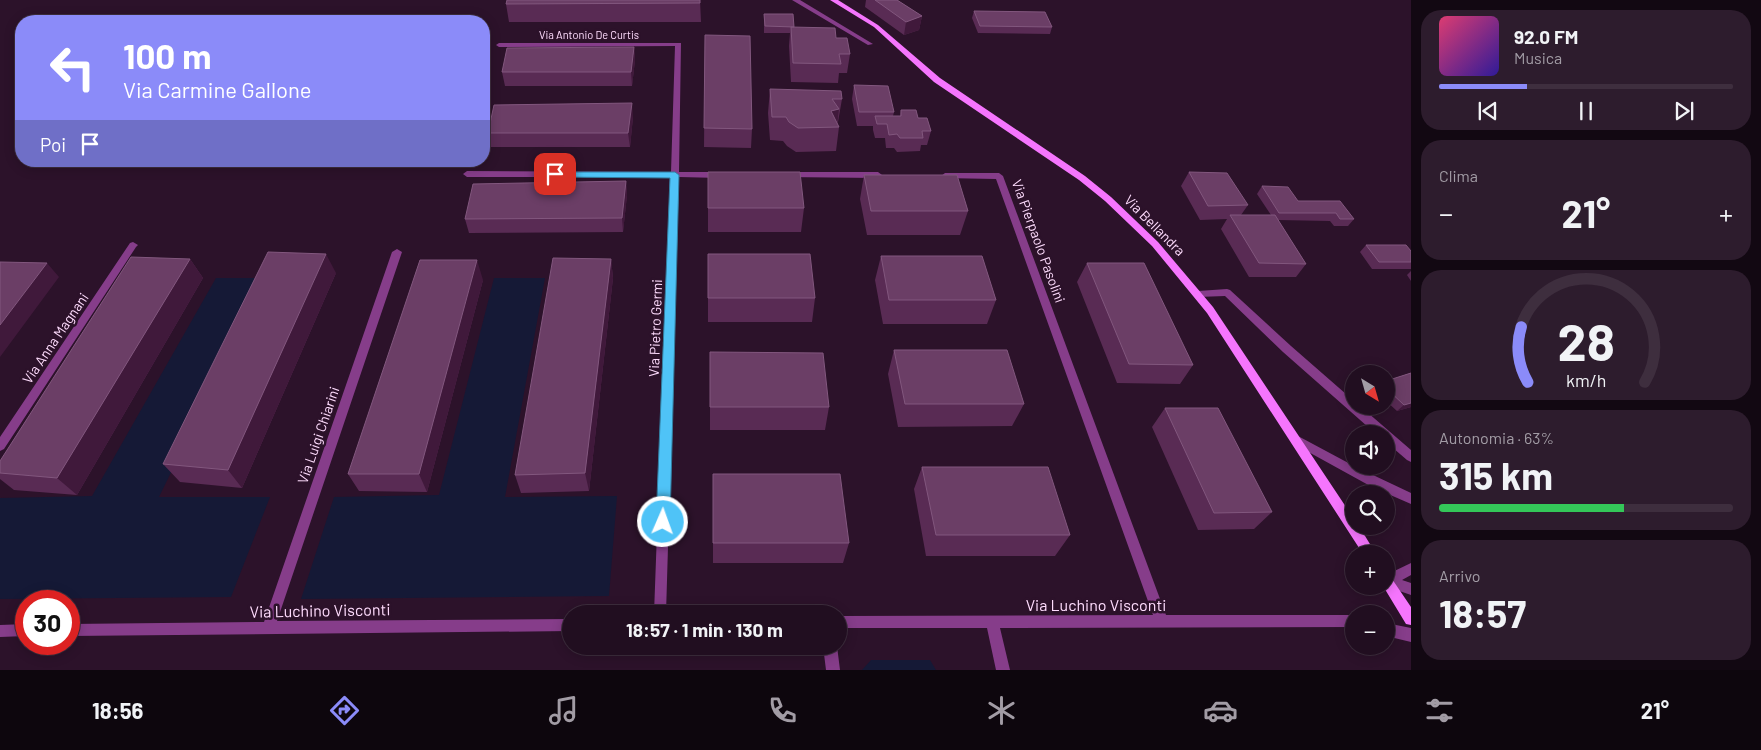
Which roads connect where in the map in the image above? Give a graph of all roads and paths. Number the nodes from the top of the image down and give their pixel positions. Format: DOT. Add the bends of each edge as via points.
graph roads {
  1 [pos="795,0"];
  2 [pos="833,0"];
  3 [pos="679,44"];
  4 [pos="870,44"];
  5 [pos="499,45"];
  6 [pos="466,174"];
  7 [pos="675,175"];
  8 [pos="734,175"];
  9 [pos="773,175"];
  10 [pos="892,175"];
  11 [pos="931,176"];
  12 [pos="134,246"];
  13 [pos="397,252"];
  14 [pos="1198,294"];
  15 [pos="1374,425"];
  16 [pos="1298,441"];
  17 [pos="1395,443"];
  18 [pos="0,446"];
  19 [pos="1411,457"];
  20 [pos="1411,499"];
  21 [pos="1364,545"];
  22 [pos="1411,569"];
  23 [pos="1395,576"];
  24 [pos="1395,583"];
  25 [pos="1411,589"];
  26 [pos="1395,593"];
  27 [pos="660,605"];
  28 [pos="1411,619"];
  29 [pos="1345,620"];
  30 [pos="1162,621"];
  31 [pos="847,622"];
  32 [pos="992,622"];
  33 [pos="562,625"];
  34 [pos="268,628"];
  35 [pos="15,630"];
  36 [pos="80,630"];
  37 [pos="0,631"];
  38 [pos="1395,631"];
  39 [pos="1411,635"];
  40 [pos="831,655"];
  41 [pos="833,670"];
  42 [pos="1003,670"];
  1 -- 4 [label="street"];
  2 -- 14 [label="main road, Via Bellandra" via="876,26 937,80 1095,188 1155,244"];
  3 -- 5 [label="street, Via Antonio De Curtis"];
  3 -- 7 [label="street, Via Pietro Germi"];
  6 -- 7 [label="street"];
  7 -- 8 [label="street"];
  7 -- 27 [label="street, Via Pietro Germi"];
  9 -- 10 [label="street"];
  11 -- 30 [label="street, Via Pierpaolo Pasolini" via="1000,176"];
  12 -- 18 [label="street, Via Anna Magnani"];
  13 -- 34 [label="street, Via Luigi Chiarini"];
  14 -- 15 [label="street" via="1227,292"];
  14 -- 16 [label="main road, Via Bellandra"];
  16 -- 20 [label="street"];
  16 -- 21 [label="main road, Via Bellandra"];
  17 -- 19 [label="street"];
  22 -- 23 [label="street"];
  24 -- 25 [label="street"];
  26 -- 28 [label="main road"];
  29 -- 30 [label="street, Via Luchino Visconti"];
  30 -- 32 [label="street, Via Luchino Visconti"];
  31 -- 32 [label="street, Via Luchino Visconti"];
  32 -- 42 [label="street"];
  33 -- 34 [label="street, Via Luchino Visconti"];
  34 -- 36 [label="street, Via Luchino Visconti"];
  35 -- 37 [label="street"];
  38 -- 39 [label="street"];
  40 -- 41 [label="street"];
}
